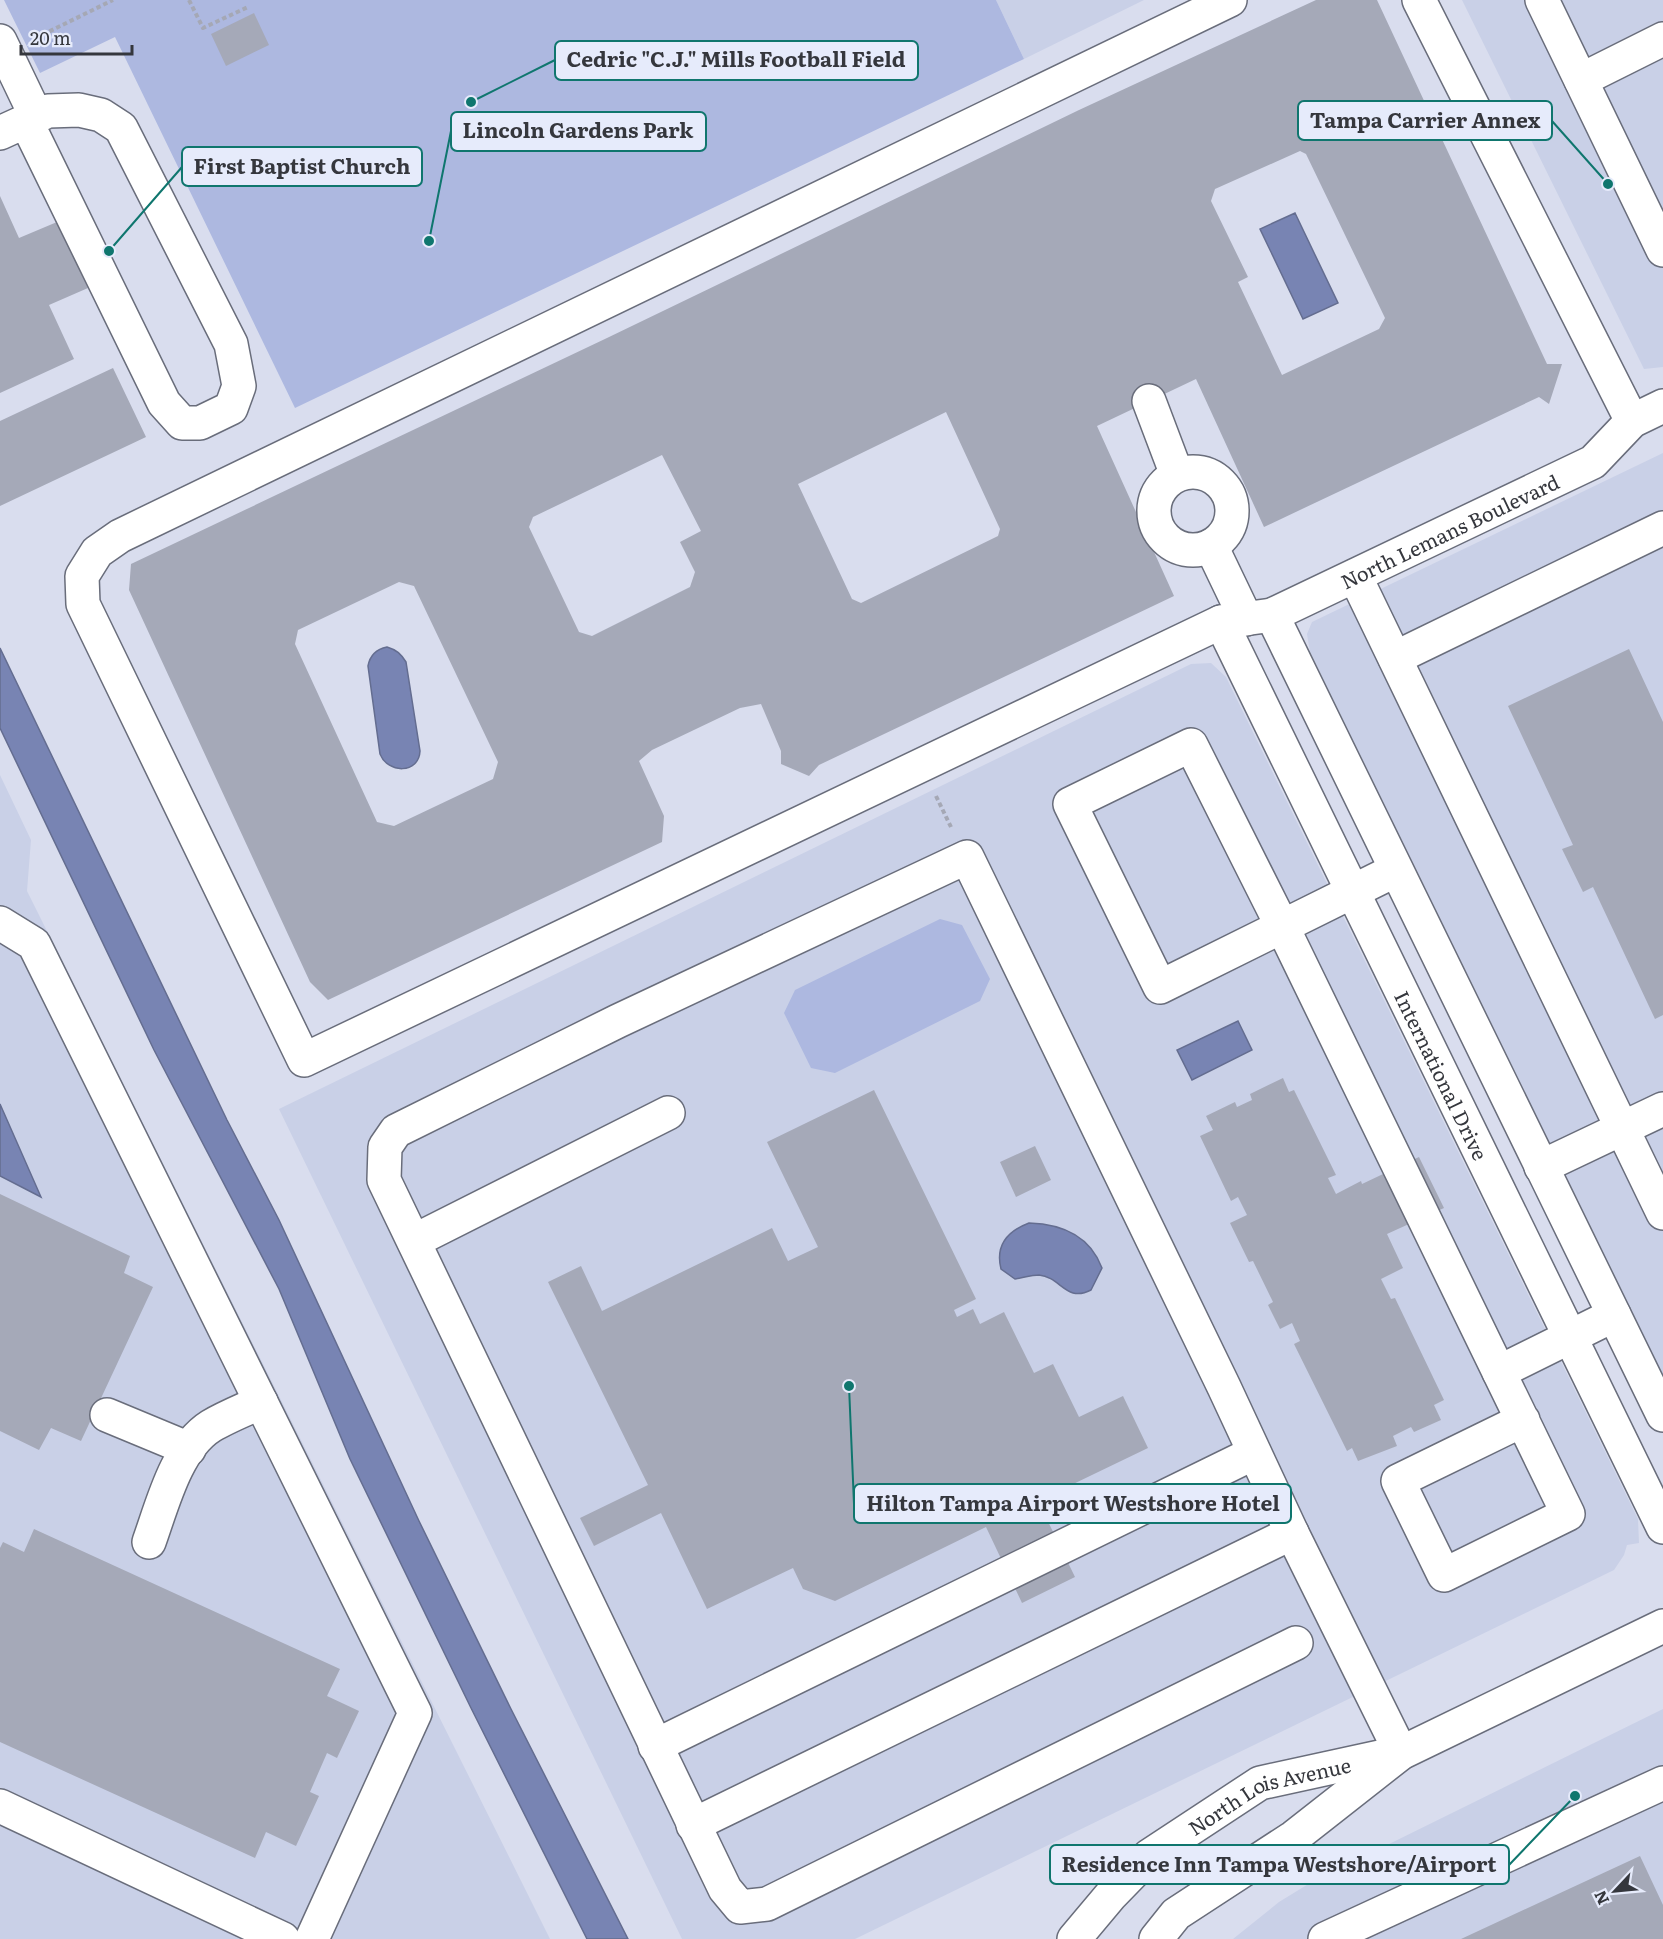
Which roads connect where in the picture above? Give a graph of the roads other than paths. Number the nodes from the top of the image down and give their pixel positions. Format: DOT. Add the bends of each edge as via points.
graph roads {
  1 [pos="1230,0"];
  2 [pos="1419,0"];
  3 [pos="1542,0"];
  4 [pos="1663,39"];
  5 [pos="3,47"];
  6 [pos="1581,80"];
  7 [pos="21,124"];
  8 [pos="1663,250"];
  9 [pos="1149,401"];
  10 [pos="1663,406"];
  11 [pos="1632,422"];
  12 [pos="1178,475"];
  13 [pos="1660,537"];
  14 [pos="1211,546"];
  15 [pos="1355,576"];
  16 [pos="1246,619"];
  17 [pos="1395,658"];
  18 [pos="1396,870"];
  19 [pos="1353,892"];
  20 [pos="0,923"];
  21 [pos="1282,926"];
  22 [pos="1663,1109"];
  23 [pos="668,1113"];
  24 [pos="1623,1128"];
  25 [pos="1541,1167"];
  26 [pos="1663,1213"];
  27 [pos="414,1241"];
  28 [pos="1614,1315"];
  29 [pos="1570,1337"];
  30 [pos="1499,1372"];
  31 [pos="261,1402"];
  32 [pos="107,1414"];
  33 [pos="1663,1415"];
  34 [pos="1523,1420"];
  35 [pos="189,1449"];
  36 [pos="1254,1453"];
  37 [pos="1663,1527"];
  38 [pos="1292,1533"];
  39 [pos="149,1542"];
  40 [pos="1663,1626"];
  41 [pos="1296,1643"];
  42 [pos="656,1746"];
  43 [pos="1401,1753"];
  44 [pos="1663,1783"];
  45 [pos="0,1806"];
  46 [pos="693,1824"];
  47 [pos="283,1939"];
  48 [pos="312,1939"];
  49 [pos="1074,1939"];
  50 [pos="1156,1939"];
  51 [pos="1326,1939"];
  1 -- 16 [label="street, North Lemans Boulevard" via="120,536 97,552 82,576 83,604 304,1060 921,766"];
  2 -- 11 [label="street"];
  3 -- 6 [label="street"];
  4 -- 6 [label="street"];
  5 -- 7 [label="street"];
  6 -- 8 [label="street"];
  7 -- 7 [label="street" via="164,403 182,423 200,423 231,408 239,386 231,344 121,128 101,115 79,110 48,111"];
  9 -- 12 [label="street"];
  10 -- 11 [label="street, North Lemans Boulevard"];
  11 -- 15 [label="street, North Lemans Boulevard" via="1593,462"];
  12 -- 14 [label="street" via="1190,471 1203,473 1225,488 1231,501 1229,527"];
  12 -- 14 [label="street" via="1167,481 1154,503 1157,528 1174,546 1199,550"];
  13 -- 17 [label="street"];
  14 -- 16 [label="street"];
  15 -- 16 [label="street, North Lemans Boulevard"];
  15 -- 17 [label="street"];
  16 -- 18 [label="street"];
  16 -- 19 [label="street, International Drive"];
  17 -- 24 [label="street"];
  18 -- 19 [label="street"];
  18 -- 25 [label="street"];
  19 -- 21 [label="street"];
  19 -- 29 [label="street, International Drive"];
  20 -- 31 [label="street" via="34,944"];
  21 -- 21 [label="street" via="1191,745 1070,804 1160,987"];
  21 -- 30 [label="street"];
  22 -- 24 [label="street"];
  23 -- 27 [label="street"];
  24 -- 25 [label="street"];
  24 -- 26 [label="street"];
  25 -- 28 [label="street"];
  27 -- 36 [label="street" via="384,1180 385,1147 396,1131 618,1021 967,857"];
  27 -- 42 [label="street"];
  28 -- 29 [label="street"];
  28 -- 33 [label="street"];
  29 -- 30 [label="street"];
  29 -- 37 [label="street, International Drive"];
  30 -- 34 [label="street"];
  31 -- 35 [label="street" via="210,1427"];
  31 -- 48 [label="street" via="415,1713"];
  32 -- 35 [label="street"];
  34 -- 34 [label="street" via="1398,1481 1444,1575 1568,1514"];
  35 -- 39 [label="street" via="172,1478"];
  36 -- 38 [label="street"];
  36 -- 42 [label="street"];
  38 -- 43 [label="street"];
  38 -- 46 [label="street"];
  40 -- 43 [label="street, North Lois Avenue"];
  41 -- 46 [label="street" via="767,1904 740,1907 724,1889"];
  42 -- 46 [label="street"];
  43 -- 49 [label="street, North Lois Avenue" via="1260,1783 1149,1856"];
  43 -- 50 [label="street, North Lois Avenue" via="1294,1837 1176,1914"];
  44 -- 51 [label="street"];
  45 -- 47 [label="street"];
}
